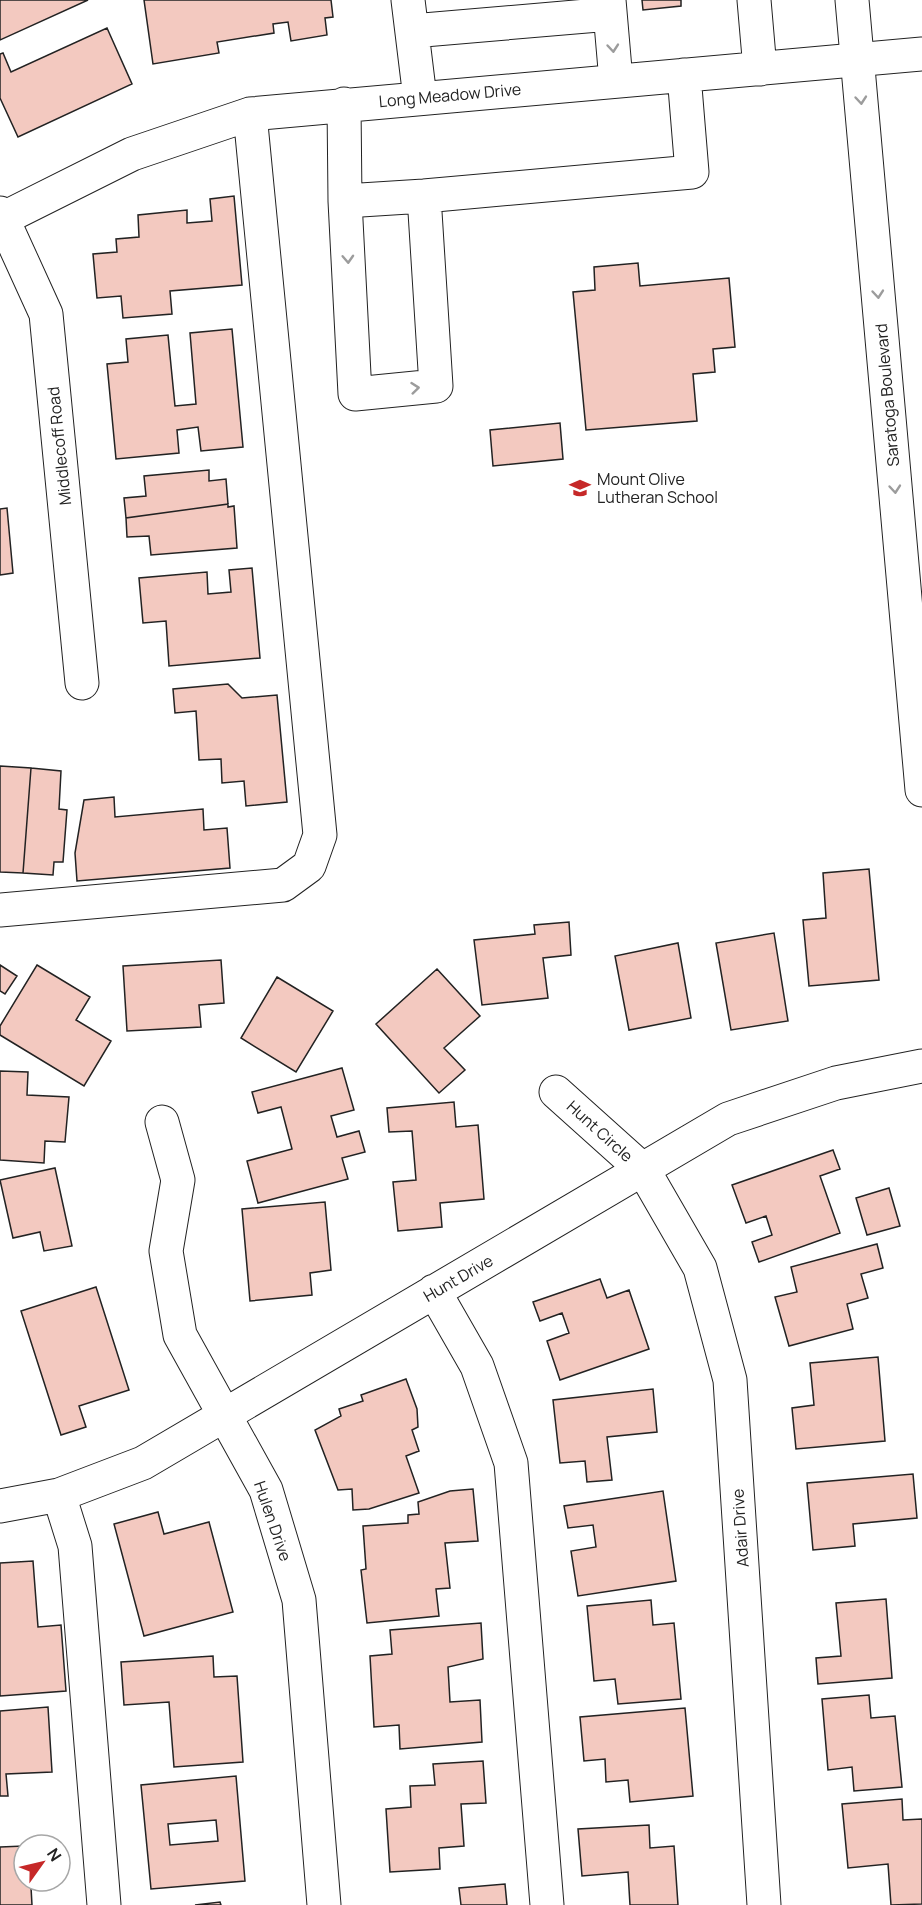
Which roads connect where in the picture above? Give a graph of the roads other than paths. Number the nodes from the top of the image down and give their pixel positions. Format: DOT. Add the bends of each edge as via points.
graph roads {
  1 [pos="754,0"];
  2 [pos="852,0"];
  3 [pos="610,7"];
  4 [pos="410,16"];
  5 [pos="922,54"];
  6 [pos="857,60"];
  7 [pos="760,69"];
  8 [pos="684,75"];
  9 [pos="616,81"];
  10 [pos="420,98"];
  11 [pos="344,104"];
  12 [pos="250,114"];
  13 [pos="424,196"];
  14 [pos="345,201"];
  15 [pos="1,217"];
  16 [pos="82,683"];
  17 [pos="922,790"];
  18 [pos="0,910"];
  19 [pos="922,1066"];
  20 [pos="556,1092"];
  21 [pos="162,1122"];
  22 [pos="644,1171"];
  23 [pos="434,1291"];
  24 [pos="225,1416"];
  25 [pos="59,1495"];
  26 [pos="0,1506"];
  27 [pos="104,1905"];
  28 [pos="324,1905"];
  29 [pos="547,1905"];
  30 [pos="764,1905"];
  1 -- 7 [label="street"];
  2 -- 6 [label="street, Saratoga Boulevard"];
  3 -- 4 [label="street"];
  3 -- 9 [label="street, one-way"];
  4 -- 10 [label="street"];
  5 -- 6 [label="street, Long Meadow Drive"];
  6 -- 7 [label="street, Long Meadow Drive"];
  6 -- 17 [label="street, Saratoga Boulevard, one-way"];
  7 -- 8 [label="street, Long Meadow Drive"];
  8 -- 9 [label="street, Long Meadow Drive"];
  8 -- 13 [label="street" via="692,172"];
  9 -- 10 [label="street, Long Meadow Drive"];
  10 -- 11 [label="street, Long Meadow Drive"];
  11 -- 12 [label="street, Long Meadow Drive"];
  11 -- 14 [label="street"];
  12 -- 15 [label="street, Long Meadow Drive" via="132,154"];
  12 -- 18 [label="street" via="320,835 309,866 283,885"];
  13 -- 14 [label="street"];
  14 -- 13 [label="street, one-way" via="355,394 436,386"];
  15 -- 16 [label="street, Middlecoff Road" via="45,314"];
  19 -- 22 [label="street, Hunt Drive" via="836,1083 728,1119"];
  20 -- 22 [label="street, Hunt Circle"];
  21 -- 24 [label="street, Hulen Drive" via="178,1180 166,1251 180,1335"];
  22 -- 23 [label="street, Hunt Drive"];
  22 -- 30 [label="street, Adair Drive" via="700,1268 730,1380"];
  23 -- 24 [label="street, Hunt Drive"];
  23 -- 29 [label="street" via="477,1366 511,1463"];
  24 -- 25 [label="street, Hunt Drive" via="143,1463"];
  24 -- 28 [label="street, Hulen Drive" via="266,1490 299,1600"];
  25 -- 26 [label="street, Hunt Drive"];
  25 -- 27 [label="street" via="75,1546"];
}
